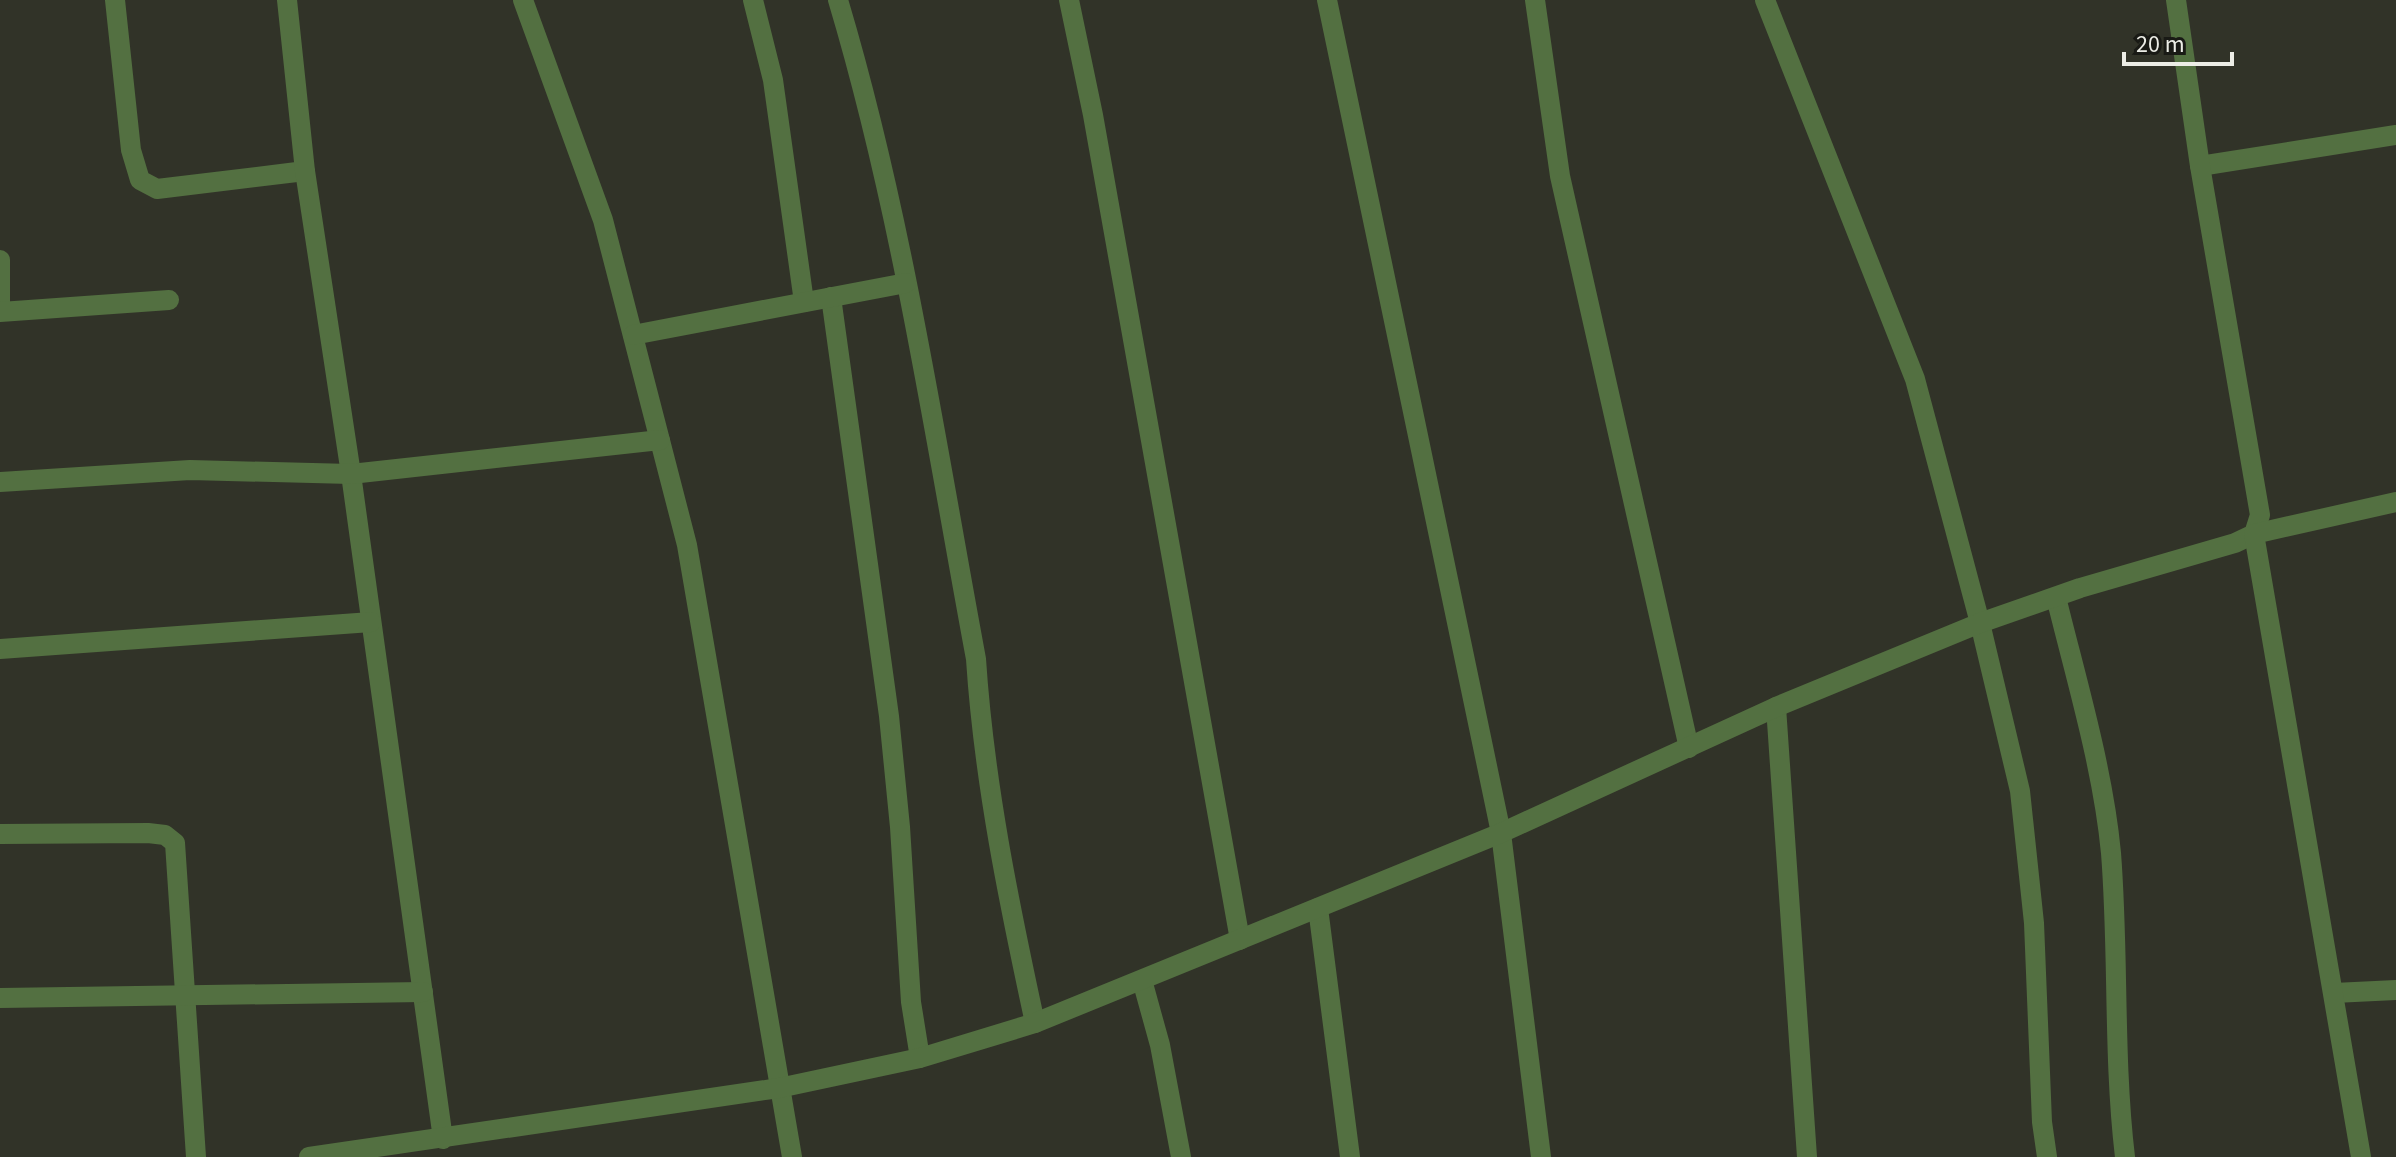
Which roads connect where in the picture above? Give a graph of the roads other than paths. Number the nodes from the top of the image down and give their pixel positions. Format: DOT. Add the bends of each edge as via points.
graph roads {
  1 [pos="115,0"];
  2 [pos="287,0"];
  3 [pos="523,0"];
  4 [pos="753,0"];
  5 [pos="838,0"];
  6 [pos="1069,0"];
  7 [pos="1327,0"];
  8 [pos="1535,0"];
  9 [pos="1765,0"];
  10 [pos="2176,0"];
  11 [pos="2396,135"];
  12 [pos="2200,166"];
  13 [pos="305,171"];
  14 [pos="0,260"];
  15 [pos="906,283"];
  16 [pos="831,297"];
  17 [pos="169,300"];
  18 [pos="804,302"];
  19 [pos="0,311"];
  20 [pos="633,335"];
  21 [pos="660,440"];
  22 [pos="351,474"];
  23 [pos="0,482"];
  24 [pos="2396,502"];
  25 [pos="2254,534"];
  26 [pos="2056,597"];
  27 [pos="371,622"];
  28 [pos="1980,623"];
  29 [pos="0,649"];
  30 [pos="1776,707"];
  31 [pos="1689,748"];
  32 [pos="1501,833"];
  33 [pos="0,834"];
  34 [pos="1318,908"];
  35 [pos="1240,940"];
  36 [pos="1142,980"];
  37 [pos="2396,990"];
  38 [pos="423,992"];
  39 [pos="2334,993"];
  40 [pos="185,995"];
  41 [pos="0,998"];
  42 [pos="1035,1023"];
  43 [pos="920,1058"];
  44 [pos="779,1088"];
  45 [pos="431,1146"];
  46 [pos="196,1157"];
  47 [pos="309,1157"];
  48 [pos="792,1157"];
  49 [pos="1181,1157"];
  50 [pos="1350,1157"];
  51 [pos="1541,1157"];
  52 [pos="1807,1157"];
  53 [pos="2047,1157"];
  54 [pos="2125,1157"];
  55 [pos="2361,1157"];
  1 -- 13 [label="street" via="131,150 140,180 157,189"];
  2 -- 13 [label="street"];
  3 -- 20 [label="street" via="603,220"];
  4 -- 18 [label="street" via="773,80"];
  5 -- 15 [label="street" via="864,86"];
  6 -- 35 [label="street"];
  7 -- 32 [label="street"];
  8 -- 31 [label="street" via="1560,176"];
  9 -- 28 [label="street" via="1915,379"];
  10 -- 12 [label="street"];
  11 -- 12 [label="street"];
  12 -- 25 [label="street" via="2260,515"];
  13 -- 22 [label="street"];
  14 -- 19 [label="street"];
  15 -- 16 [label="street"];
  15 -- 42 [label="street" via="976,659 1004,879"];
  16 -- 18 [label="street"];
  16 -- 43 [label="street" via="889,716"];
  17 -- 19 [label="street"];
  18 -- 20 [label="street"];
  20 -- 21 [label="street"];
  21 -- 22 [label="street"];
  21 -- 44 [label="street" via="687,545"];
  22 -- 23 [label="street" via="190,470"];
  22 -- 27 [label="street"];
  24 -- 25 [label="street"];
  25 -- 26 [label="street"];
  25 -- 39 [label="street"];
  26 -- 28 [label="street"];
  26 -- 54 [label="street" via="2093,748 2111,851"];
  27 -- 29 [label="street"];
  27 -- 38 [label="street"];
  28 -- 30 [label="street"];
  28 -- 53 [label="street" via="2020,791 2034,923"];
  30 -- 31 [label="street"];
  30 -- 52 [label="street"];
  31 -- 32 [label="street"];
  32 -- 34 [label="street"];
  32 -- 51 [label="street"];
  33 -- 40 [label="street" via="148,833 165,835 175,843"];
  34 -- 35 [label="street"];
  34 -- 50 [label="street"];
  35 -- 36 [label="street"];
  36 -- 42 [label="street"];
  36 -- 49 [label="street"];
  37 -- 39 [label="street"];
  38 -- 40 [label="street"];
  38 -- 45 [label="street"];
  39 -- 55 [label="street"];
  40 -- 41 [label="street"];
  40 -- 46 [label="street"];
  42 -- 43 [label="street"];
  43 -- 44 [label="street"];
  44 -- 45 [label="street"];
  44 -- 48 [label="street"];
  45 -- 47 [label="street"];
}
